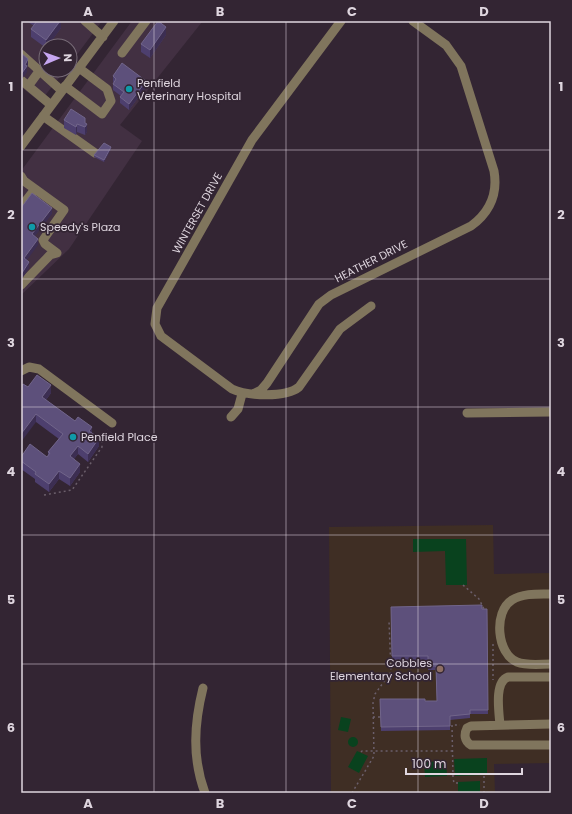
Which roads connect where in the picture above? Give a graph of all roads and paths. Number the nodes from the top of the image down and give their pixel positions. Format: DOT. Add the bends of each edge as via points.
graph roads {
  1 [pos="85,21"];
  2 [pos="114,21"];
  3 [pos="146,21"];
  4 [pos="340,21"];
  5 [pos="413,21"];
  6 [pos="103,36"];
  7 [pos="122,52"];
  8 [pos="21,54"];
  9 [pos="38,68"];
  10 [pos="79,68"];
  11 [pos="38,73"];
  12 [pos="51,78"];
  13 [pos="21,80"];
  14 [pos="29,85"];
  15 [pos="64,88"];
  16 [pos="51,105"];
  17 [pos="43,116"];
  18 [pos="21,146"];
  19 [pos="95,153"];
  20 [pos="21,176"];
  21 [pos="34,189"];
  22 [pos="21,207"];
  23 [pos="21,285"];
  24 [pos="372,306"];
  25 [pos="21,370"];
  26 [pos="245,394"];
  27 [pos="551,412"];
  28 [pos="467,413"];
  29 [pos="231,416"];
  30 [pos="112,423"];
  31 [pos="44,495"];
  32 [pos="463,585"];
  33 [pos="551,594"];
  34 [pos="485,613"];
  35 [pos="389,622"];
  36 [pos="493,639"];
  37 [pos="551,664"];
  38 [pos="551,677"];
  39 [pos="493,684"];
  40 [pos="203,688"];
  41 [pos="373,717"];
  42 [pos="380,717"];
  43 [pos="551,724"];
  44 [pos="460,725"];
  45 [pos="500,725"];
  46 [pos="551,745"];
  47 [pos="374,751"];
  48 [pos="452,751"];
  49 [pos="360,752"];
  50 [pos="484,776"];
  51 [pos="458,783"];
  52 [pos="205,793"];
  53 [pos="352,793"];
  54 [pos="484,793"];
  1 -- 6 [label="street"];
  2 -- 6 [label="street"];
  3 -- 7 [label="street"];
  4 -- 26 [label="street, WINTERSET DRIVE" via="252,140 157,308 156,330 161,336 232,389"];
  5 -- 26 [label="street, HEATHER DRIVE" via="446,45 461,66 494,171 496,186 491,204 483,216 471,226 331,295 319,304 267,383 261,390"];
  6 -- 10 [label="street"];
  8 -- 9 [label="street"];
  10 -- 15 [label="street"];
  10 -- 15 [label="street" via="107,89 111,101 102,114"];
  11 -- 14 [label="street"];
  12 -- 15 [label="street"];
  13 -- 14 [label="street"];
  14 -- 16 [label="street"];
  15 -- 16 [label="street"];
  16 -- 17 [label="street"];
  17 -- 18 [label="street"];
  17 -- 19 [label="street"];
  20 -- 21 [label="street"];
  21 -- 22 [label="street"];
  21 -- 23 [label="street" via="64,210 43,240 57,252 50,255"];
  24 -- 26 [label="street" via="340,329 311,373 295,391"];
  25 -- 30 [label="street" via="29,367 39,369"];
  26 -- 29 [label="street" via="238,409"];
  27 -- 28 [label="street"];
  30 -- 31 [label="path" via="104,434 102,447 72,490"];
  32 -- 34 [label="path" via="479,599"];
  33 -- 37 [label="street" via="531,594 511,601 502,614 500,634 502,646 510,658 527,664"];
  35 -- 41 [label="path" via="391,672 376,694"];
  36 -- 39 [label="path"];
  38 -- 45 [label="street" via="502,679 499,686"];
  40 -- 52 [label="street" via="195,738 199,777"];
  41 -- 42 [label="path"];
  41 -- 47 [label="path"];
  43 -- 45 [label="street"];
  44 -- 48 [label="path" via="452,725"];
  45 -- 46 [label="street" via="469,726 466,732 468,744"];
  47 -- 48 [label="path"];
  47 -- 49 [label="path"];
  47 -- 53 [label="path" via="368,768"];
  48 -- 51 [label="path" via="453,781"];
  50 -- 54 [label="path"];
}
